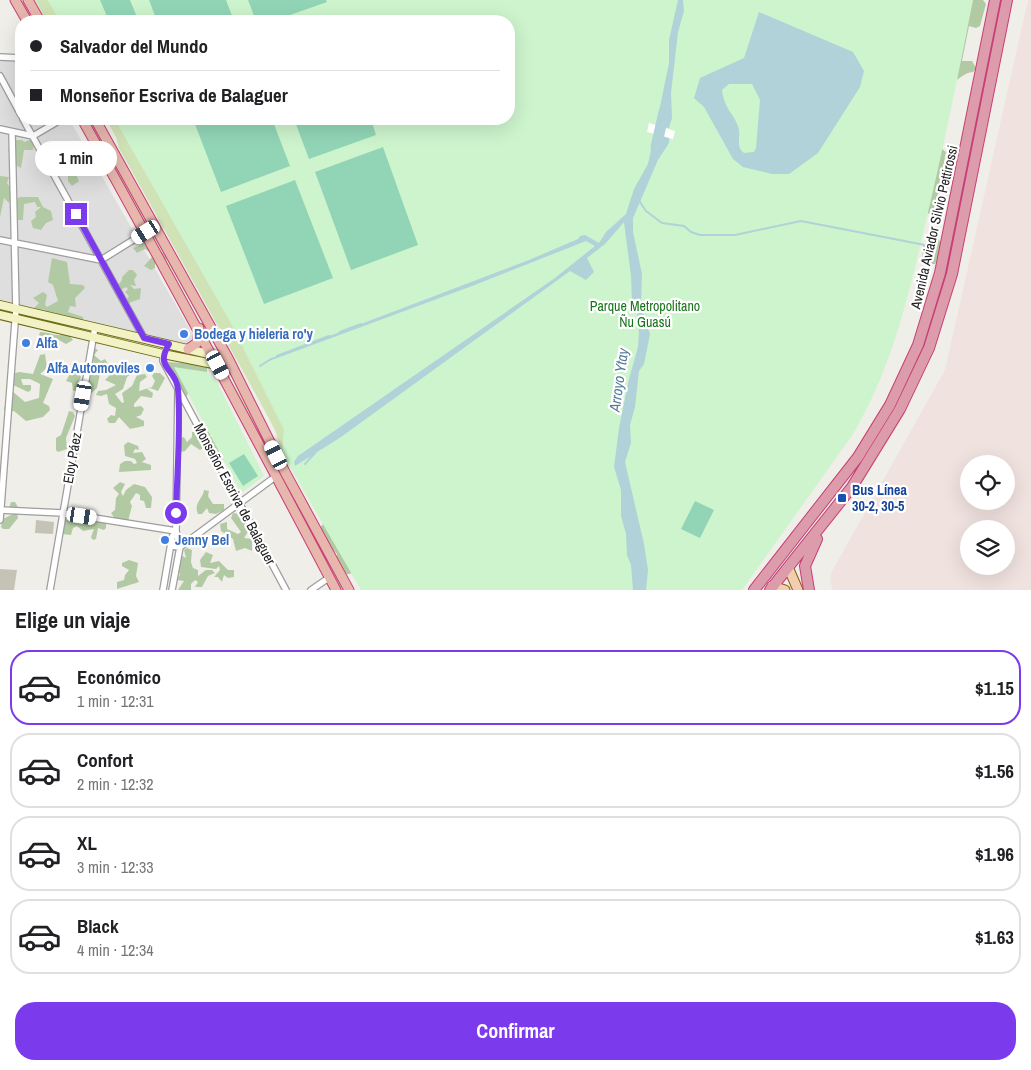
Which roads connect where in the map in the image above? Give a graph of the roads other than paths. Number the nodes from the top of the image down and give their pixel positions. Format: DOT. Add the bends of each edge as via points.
graph roads {
  1 [pos="15,0"];
  2 [pos="28,0"];
  3 [pos="995,0"];
  4 [pos="1007,0"];
  5 [pos="24,15"];
  6 [pos="37,15"];
  7 [pos="0,57"];
  8 [pos="15,58"];
  9 [pos="0,76"];
  10 [pos="15,104"];
  11 [pos="27,125"];
  12 [pos="52,125"];
  13 [pos="85,125"];
  14 [pos="98,125"];
  15 [pos="0,129"];
  16 [pos="12,132"];
  17 [pos="33,136"];
  18 [pos="146,232"];
  19 [pos="0,240"];
  20 [pos="14,243"];
  21 [pos="101,260"];
  22 [pos="0,305"];
  23 [pos="16,309"];
  24 [pos="0,315"];
  25 [pos="14,318"];
  26 [pos="95,327"];
  27 [pos="199,328"];
  28 [pos="93,338"];
  29 [pos="144,338"];
  30 [pos="169,344"];
  31 [pos="188,349"];
  32 [pos="163,354"];
  33 [pos="214,355"];
  34 [pos="218,365"];
  35 [pos="178,386"];
  36 [pos="251,404"];
  37 [pos="275,477"];
  38 [pos="842,478"];
  39 [pos="239,504"];
  40 [pos="1,510"];
  41 [pos="63,513"];
  42 [pos="830,516"];
  43 [pos="0,520"];
  44 [pos="176,531"];
  45 [pos="171,546"];
  46 [pos="180,547"];
  47 [pos="788,567"];
  48 [pos="330,577"];
  49 [pos="771,588"];
  50 [pos="50,590"];
  51 [pos="163,590"];
  52 [pos="172,590"];
  53 [pos="286,590"];
  54 [pos="311,590"];
  55 [pos="336,590"];
  56 [pos="349,590"];
  57 [pos="754,590"];
  58 [pos="761,590"];
  59 [pos="785,590"];
  60 [pos="798,590"];
  61 [pos="809,590"];
  1 -- 5 [label="highway"];
  2 -- 6 [label="highway"];
  3 -- 38 [label="highway, Avenida Aviador Silvio Pettirossi" via="931,307 900,385 881,421"];
  4 -- 42 [label="highway, Avenida Aviador Silvio Pettirossi" via="956,256 937,326 900,409"];
  7 -- 8 [label="street"];
  9 -- 10 [label="street"];
  11 -- 17 [label="street"];
  12 -- 17 [label="street"];
  13 -- 18 [label="highway"];
  14 -- 36 [label="highway"];
  15 -- 16 [label="street"];
  16 -- 17 [label="street"];
  16 -- 20 [label="street"];
  17 -- 21 [label="street"];
  18 -- 21 [label="street"];
  18 -- 27 [label="highway"];
  19 -- 20 [label="street"];
  20 -- 21 [label="street"];
  20 -- 23 [label="street"];
  21 -- 29 [label="street"];
  22 -- 23 [label="main road"];
  23 -- 25 [label="street"];
  23 -- 26 [label="main road"];
  24 -- 25 [label="main road"];
  25 -- 28 [label="main road"];
  25 -- 40 [label="street"];
  26 -- 28 [label="street, Eloy Páez"];
  26 -- 29 [label="main road"];
  27 -- 31 [label="highway" via="197,344"];
  27 -- 33 [label="highway"];
  28 -- 32 [label="main road"];
  28 -- 41 [label="street, Eloy Páez"];
  29 -- 30 [label="main road"];
  30 -- 31 [label="main road"];
  30 -- 32 [label="street"];
  31 -- 33 [label="main road"];
  32 -- 34 [label="main road"];
  32 -- 35 [label="street, Monseñor Escriva de Balaguer" via="163,361"];
  33 -- 34 [label="highway"];
  33 -- 36 [label="highway" via="223,358 241,395"];
  34 -- 37 [label="highway"];
  35 -- 39 [label="street, Monseñor Escriva de Balaguer"];
  35 -- 44 [label="street"];
  36 -- 56 [label="highway"];
  37 -- 39 [label="street"];
  37 -- 48 [label="highway"];
  38 -- 47 [label="highway" via="788,556"];
  38 -- 57 [label="highway, Avenida Aviador Silvio Pettirossi"];
  39 -- 46 [label="street"];
  39 -- 53 [label="street, Monseñor Escriva de Balaguer"];
  40 -- 41 [label="street"];
  40 -- 43 [label="street"];
  41 -- 44 [label="street"];
  41 -- 50 [label="street, Eloy Páez"];
  42 -- 47 [label="highway, Avenida Aviador Silvio Pettirossi"];
  42 -- 61 [label="highway" via="812,546 805,566"];
  44 -- 45 [label="street"];
  44 -- 46 [label="street"];
  45 -- 46 [label="street"];
  45 -- 51 [label="street"];
  46 -- 52 [label="street"];
  47 -- 49 [label="highway, Avenida Aviador Silvio Pettirossi"];
  47 -- 60 [label="main road"];
  48 -- 54 [label="street"];
  48 -- 55 [label="highway"];
  49 -- 58 [label="highway"];
  49 -- 59 [label="main road"];
}
